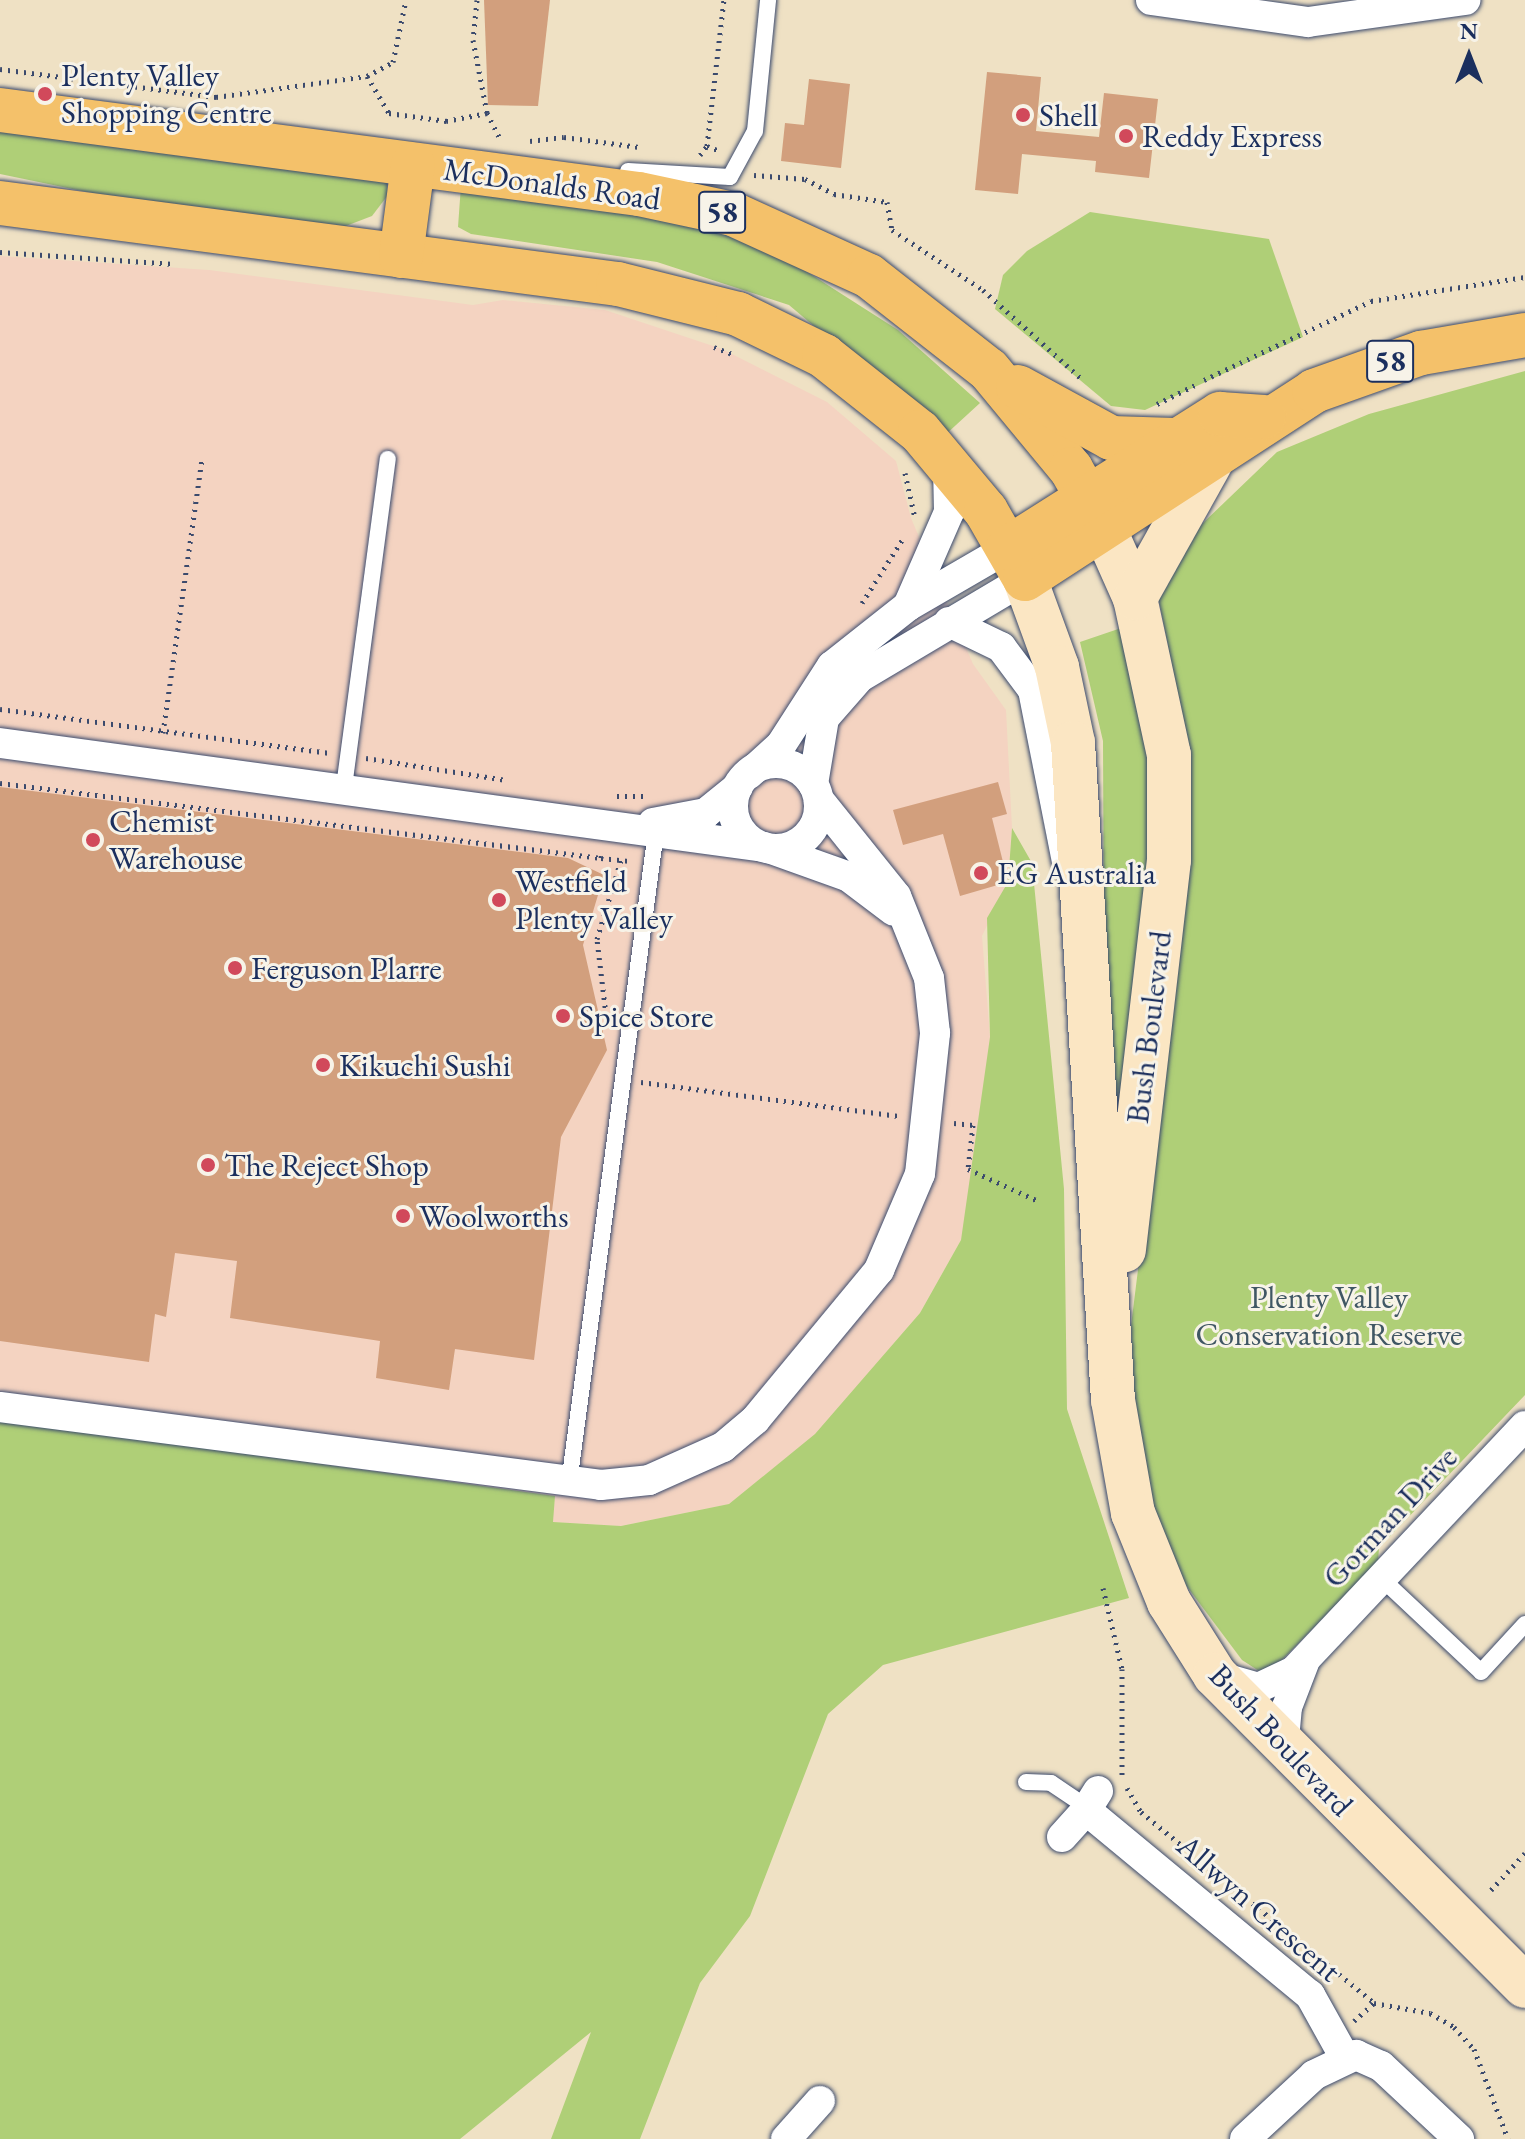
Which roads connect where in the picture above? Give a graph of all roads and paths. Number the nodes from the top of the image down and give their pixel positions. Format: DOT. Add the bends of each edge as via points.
graph roads {
  1 [pos="406,0"];
  2 [pos="477,0"];
  3 [pos="724,0"];
  4 [pos="768,0"];
  5 [pos="1151,0"];
  6 [pos="1465,0"];
  7 [pos="1408,4"];
  8 [pos="367,76"];
  9 [pos="0,110"];
  10 [pos="487,113"];
  11 [pos="707,146"];
  12 [pos="413,165"];
  13 [pos="540,181"];
  14 [pos="0,203"];
  15 [pos="0,252"];
  16 [pos="401,256"];
  17 [pos="192,266"];
  18 [pos="1525,335"];
  19 [pos="698,342"];
  20 [pos="749,360"];
  21 [pos="989,370"];
  22 [pos="1264,417"];
  23 [pos="1174,440"];
  24 [pos="388,459"];
  25 [pos="202,460"];
  26 [pos="947,461"];
  27 [pos="1210,464"];
  28 [pos="902,467"];
  29 [pos="1094,510"];
  30 [pos="1017,563"];
  31 [pos="1135,598"];
  32 [pos="908,606"];
  33 [pos="857,608"];
  34 [pos="949,622"];
  35 [pos="0,709"];
  36 [pos="0,743"];
  37 [pos="162,745"];
  38 [pos="348,756"];
  39 [pos="744,780"];
  40 [pos="515,782"];
  41 [pos="0,783"];
  42 [pos="344,787"];
  43 [pos="816,792"];
  44 [pos="649,796"];
  45 [pos="154,804"];
  46 [pos="610,822"];
  47 [pos="656,832"];
  48 [pos="767,848"];
  49 [pos="601,858"];
  50 [pos="621,860"];
  51 [pos="651,863"];
  52 [pos="1082,918"];
  53 [pos="918,945"];
  54 [pos="609,1034"];
  55 [pos="625,1079"];
  56 [pos="927,1119"];
  57 [pos="1036,1200"];
  58 [pos="1112,1348"];
  59 [pos="0,1407"];
  60 [pos="1525,1426"];
  61 [pos="569,1483"];
  62 [pos="1381,1578"];
  63 [pos="1103,1588"];
  64 [pos="1525,1624"];
  65 [pos="1308,1658"];
  66 [pos="1215,1675"];
  67 [pos="1283,1750"];
  68 [pos="1026,1782"];
  69 [pos="1091,1803"];
  70 [pos="1062,1837"];
  71 [pos="1525,1853"];
  72 [pos="1491,1890"];
  73 [pos="1525,1986"];
  74 [pos="1344,2056"];
  75 [pos="820,2101"];
  76 [pos="786,2139"];
  77 [pos="1245,2139"];
  78 [pos="1459,2139"];
  79 [pos="1508,2139"];
  1 -- 8 [label="path" via="393,62"];
  2 -- 10 [label="path" via="473,40"];
  3 -- 11 [label="path"];
  4 -- 13 [label="lane" via="755,131 730,177 610,169"];
  5 -- 7 [label="street" via="1308,22"];
  6 -- 7 [label="street"];
  9 -- 12 [label="main road, McDonalds Road / 58"];
  12 -- 13 [label="main road, McDonalds Road / 58"];
  12 -- 16 [label="main road"];
  13 -- 21 [label="main road, McDonalds Road / 58" via="687,203 780,232 869,276"];
  14 -- 16 [label="main road"];
  15 -- 17 [label="path"];
  16 -- 26 [label="main road" via="657,290 738,314 858,380"];
  18 -- 22 [label="main road, 58" via="1383,363"];
  19 -- 20 [label="path"];
  21 -- 23 [label="main road, 58" via="1111,438"];
  21 -- 29 [label="main road, McDonalds Road / 58"];
  22 -- 23 [label="main road, 58" via="1220,414"];
  22 -- 27 [label="main road, 58" via="1241,444"];
  23 -- 29 [label="main road, 58"];
  24 -- 38 [label="lane"];
  25 -- 37 [label="path"];
  26 -- 30 [label="main road"];
  26 -- 32 [label="street" via="949,512"];
  27 -- 29 [label="main road, 58"];
  27 -- 31 [label="main road"];
  28 -- 33 [label="path" via="915,518"];
  29 -- 30 [label="main road, 58"];
  29 -- 31 [label="main road, Bush Boulevard"];
  30 -- 32 [label="street"];
  30 -- 34 [label="street"];
  30 -- 52 [label="main road, Bush Boulevard" via="1057,667 1073,743"];
  31 -- 58 [label="main road, Bush Boulevard" via="1163,708 1170,819"];
  32 -- 39 [label="street" via="832,666 781,745"];
  34 -- 43 [label="street" via="875,665 833,705 816,741"];
  34 -- 52 [label="street" via="1001,647 1033,690 1053,814"];
  35 -- 37 [label="path"];
  36 -- 37 [label="street"];
  37 -- 38 [label="path"];
  37 -- 42 [label="street"];
  37 -- 45 [label="path"];
  38 -- 40 [label="path"];
  38 -- 42 [label="lane"];
  39 -- 43 [label="street" via="783,764"];
  39 -- 46 [label="street" via="691,819"];
  39 -- 48 [label="street" via="735,818"];
  41 -- 45 [label="path"];
  42 -- 46 [label="street"];
  43 -- 48 [label="street" via="815,826 803,839"];
  43 -- 53 [label="street" via="886,880"];
  44 -- 46 [label="path" via="606,796"];
  45 -- 49 [label="path"];
  46 -- 47 [label="street"];
  46 -- 49 [label="path"];
  47 -- 48 [label="street"];
  47 -- 51 [label="lane"];
  48 -- 53 [label="street" via="870,889"];
  49 -- 50 [label="path"];
  50 -- 51 [label="path"];
  50 -- 54 [label="path" via="597,939"];
  51 -- 55 [label="lane"];
  52 -- 58 [label="main road, Bush Boulevard"];
  53 -- 56 [label="street" via="935,1013"];
  55 -- 56 [label="path"];
  55 -- 61 [label="lane"];
  56 -- 57 [label="path" via="973,1125 968,1169"];
  56 -- 61 [label="street" via="917,1189 891,1251 749,1426 723,1447 649,1480"];
  58 -- 66 [label="main road, Bush Boulevard" via="1133,1513 1169,1602"];
  59 -- 61 [label="street"];
  60 -- 62 [label="street, Gorman Drive"];
  62 -- 64 [label="lane" via="1481,1672"];
  62 -- 65 [label="street, Gorman Drive"];
  63 -- 79 [label="path" via="1122,1669 1121,1778 1141,1812 1374,2003 1430,2013 1454,2027 1474,2049"];
  65 -- 66 [label="street" via="1269,1686 1234,1686"];
  65 -- 67 [label="street" via="1289,1699"];
  66 -- 67 [label="main road, Bush Boulevard"];
  67 -- 73 [label="main road, Bush Boulevard"];
  68 -- 69 [label="lane" via="1051,1783"];
  69 -- 70 [label="street"];
  69 -- 74 [label="street, Allwyn Crescent" via="1310,1995"];
  71 -- 72 [label="path"];
  74 -- 77 [label="street"];
  74 -- 78 [label="street" via="1381,2066"];
  75 -- 76 [label="street"];
}
